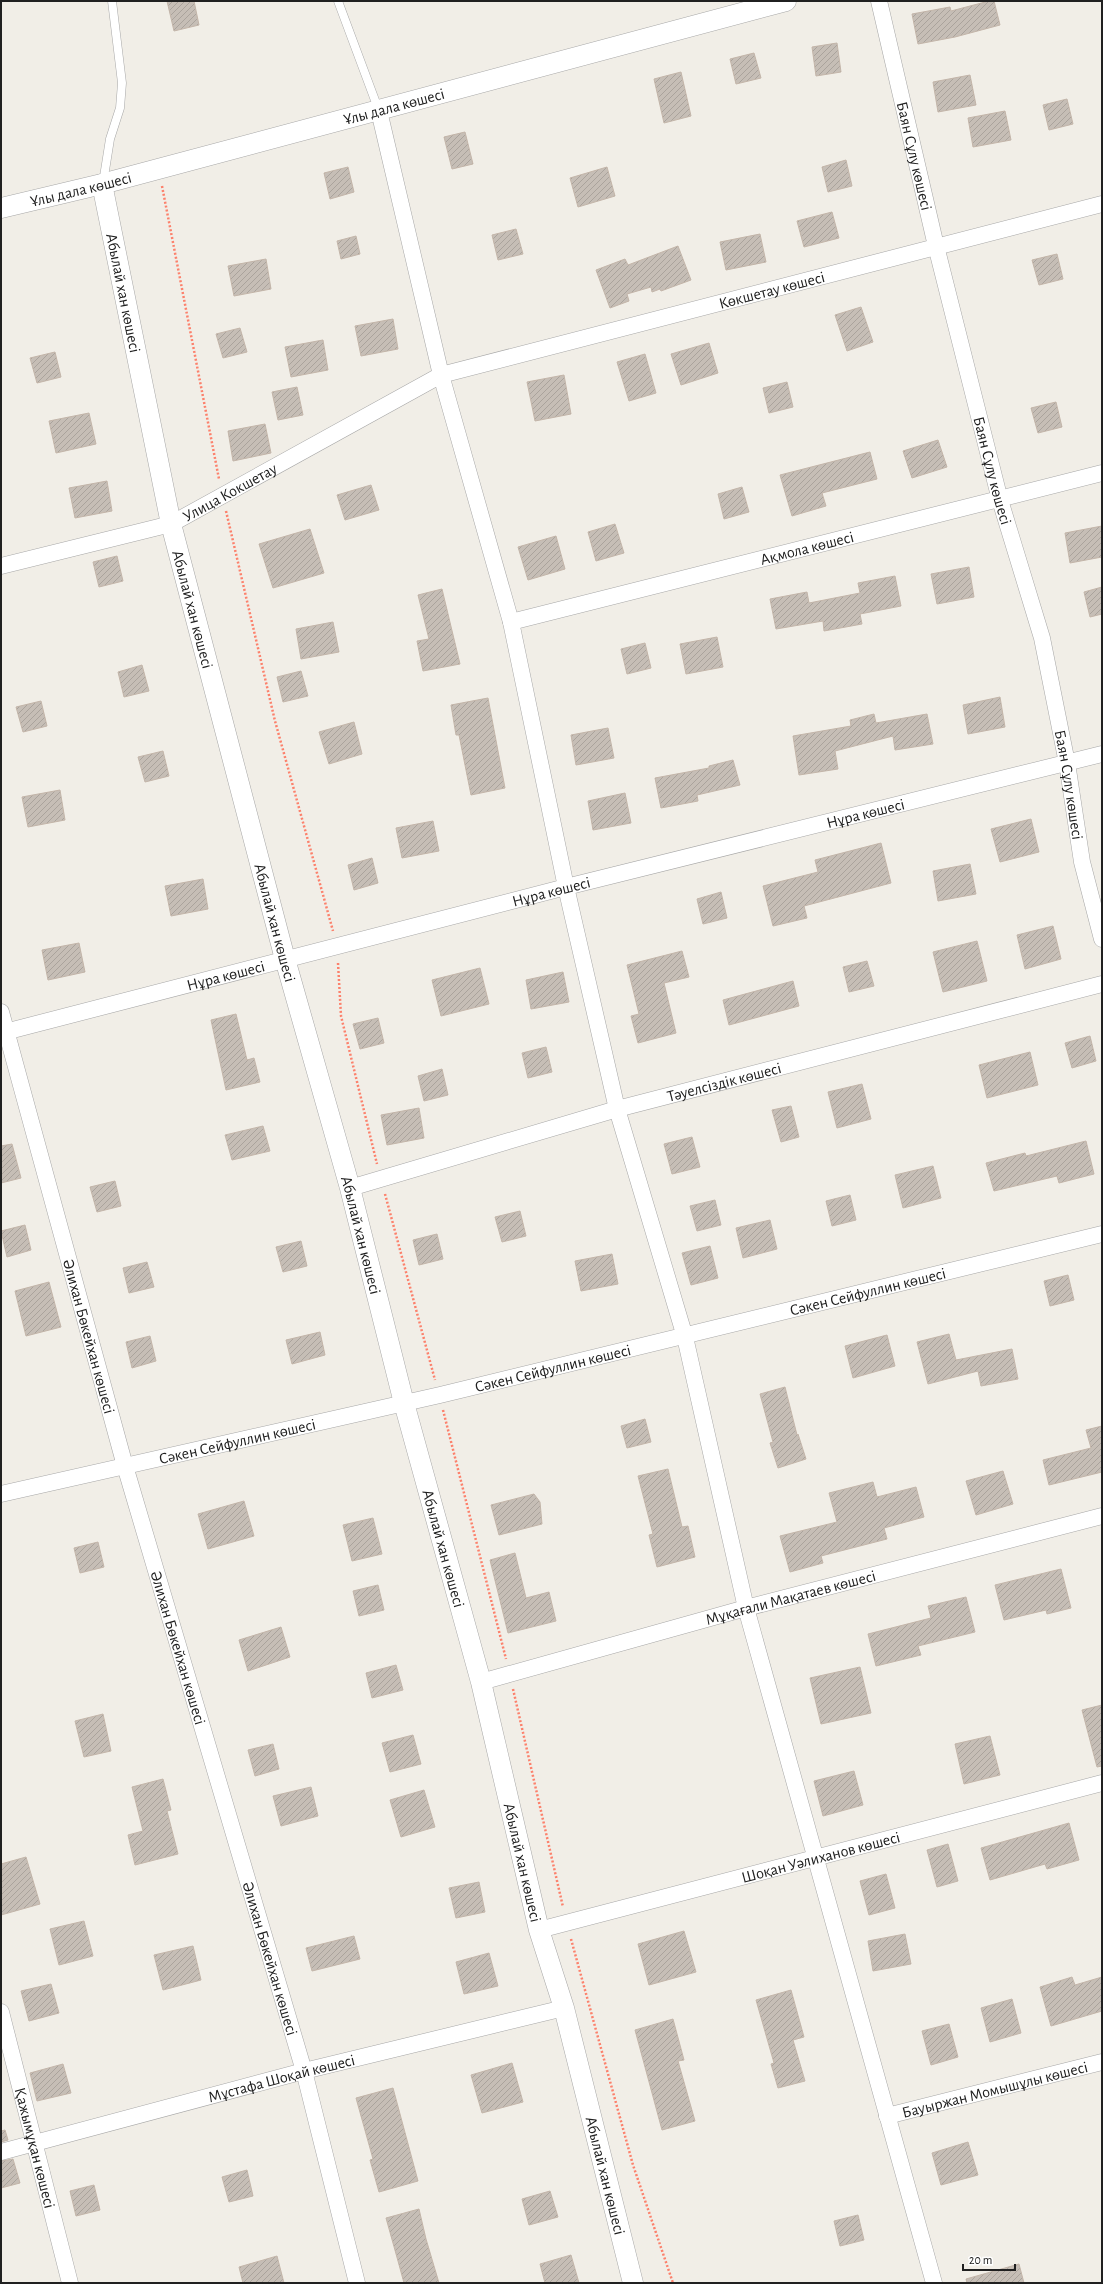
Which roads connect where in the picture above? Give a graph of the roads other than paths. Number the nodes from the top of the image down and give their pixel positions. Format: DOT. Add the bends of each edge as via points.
graph roads {
  1 [pos="112,1"];
  2 [pos="338,1"];
  3 [pos="786,1"];
  4 [pos="879,1"];
  5 [pos="379,111"];
  6 [pos="102,184"];
  7 [pos="1102,204"];
  8 [pos="1,208"];
  9 [pos="936,246"];
  10 [pos="441,375"];
  11 [pos="1102,473"];
  12 [pos="1000,500"];
  13 [pos="171,524"];
  14 [pos="1,566"];
  15 [pos="511,622"];
  16 [pos="1102,754"];
  17 [pos="1067,763"];
  18 [pos="566,887"];
  19 [pos="1102,939"];
  20 [pos="285,959"];
  21 [pos="1102,984"];
  22 [pos="1,1012"];
  23 [pos="4,1033"];
  24 [pos="617,1109"];
  25 [pos="350,1188"];
  26 [pos="1102,1234"];
  27 [pos="685,1337"];
  28 [pos="404,1403"];
  29 [pos="125,1466"];
  30 [pos="1,1494"];
  31 [pos="1102,1516"];
  32 [pos="746,1608"];
  33 [pos="481,1682"];
  34 [pos="1102,1783"];
  35 [pos="816,1858"];
  36 [pos="539,1930"];
  37 [pos="564,2008"];
  38 [pos="1,2012"];
  39 [pos="1102,2062"];
  40 [pos="304,2071"];
  41 [pos="887,2116"];
  42 [pos="35,2143"];
  43 [pos="1,2152"];
  44 [pos="70,2283"];
  45 [pos="357,2283"];
  46 [pos="633,2283"];
  47 [pos="934,2283"];
  1 -- 6 [label="lane" via="122,83 120,108 110,139"];
  2 -- 5 [label="lane"];
  3 -- 5 [label="street, Ұлы дала көшесі"];
  4 -- 9 [label="street, Баян Сұлу көшесі"];
  5 -- 6 [label="street, Ұлы дала көшесі"];
  5 -- 10 [label="street"];
  6 -- 8 [label="street, Ұлы дала көшесі"];
  6 -- 13 [label="street, Абылай хан көшесі"];
  7 -- 9 [label="street, Көкшетау көшесі"];
  9 -- 10 [label="street, Көкшетау көшесі"];
  9 -- 12 [label="street, Баян Сұлу көшесі"];
  10 -- 13 [label="street, Улица Кокшетау"];
  10 -- 15 [label="street"];
  11 -- 12 [label="street, Ақмола көшесі"];
  12 -- 15 [label="street, Ақмола көшесі"];
  12 -- 17 [label="street, Баян Сұлу көшесі" via="1042,638"];
  13 -- 14 [label="street, Улица Кокшетау"];
  13 -- 20 [label="street, Абылай хан көшесі"];
  15 -- 18 [label="street"];
  16 -- 17 [label="street, Нұра көшесі"];
  17 -- 18 [label="street, Нұра көшесі"];
  17 -- 19 [label="street, Баян Сұлу көшесі" via="1082,862"];
  18 -- 20 [label="street, Нұра көшесі"];
  18 -- 24 [label="street"];
  20 -- 23 [label="street, Нұра көшесі"];
  20 -- 25 [label="street, Абылай хан көшесі"];
  21 -- 24 [label="street, Тәуелсіздік көшесі"];
  22 -- 23 [label="street, Әлихан Бөкейхан көшесі"];
  23 -- 29 [label="street, Әлихан Бөкейхан көшесі"];
  24 -- 25 [label="street, Тәуелсіздік көшесі"];
  24 -- 27 [label="street"];
  25 -- 28 [label="street, Абылай хан көшесі"];
  26 -- 27 [label="street, Сәкен Сейфуллин көшесі"];
  27 -- 28 [label="street, Сәкен Сейфуллин көшесі"];
  27 -- 32 [label="street"];
  28 -- 29 [label="street, Сәкен Сейфуллин көшесі"];
  28 -- 33 [label="street, Абылай хан көшесі"];
  29 -- 30 [label="street, Сәкен Сейфуллин көшесі"];
  29 -- 40 [label="street, Әлихан Бөкейхан көшесі"];
  31 -- 32 [label="street, Мұқағали Мақатаев көшесі"];
  32 -- 33 [label="street, Мұқағали Мақатаев көшесі"];
  32 -- 35 [label="street"];
  33 -- 36 [label="street, Абылай хан көшесі"];
  34 -- 35 [label="street, Шоқан Уәлиханов көшесі"];
  35 -- 36 [label="street, Шоқан Уәлиханов көшесі"];
  35 -- 41 [label="street"];
  36 -- 37 [label="street, Абылай хан көшесі"];
  37 -- 40 [label="street, Мұстафа Шоқай көшесі"];
  37 -- 46 [label="street, Абылай хан көшесі"];
  38 -- 42 [label="street, Қажымұқан көшесі"];
  39 -- 41 [label="street, Бауыржан Момышұлы көшесі"];
  40 -- 42 [label="street, Мұстафа Шоқай көшесі"];
  40 -- 45 [label="street, Әлихан Бөкейхан көшесі"];
  41 -- 47 [label="street"];
  42 -- 43 [label="street, Мұстафа Шоқай көшесі"];
  42 -- 44 [label="street, Қажымұқан көшесі"];
}
